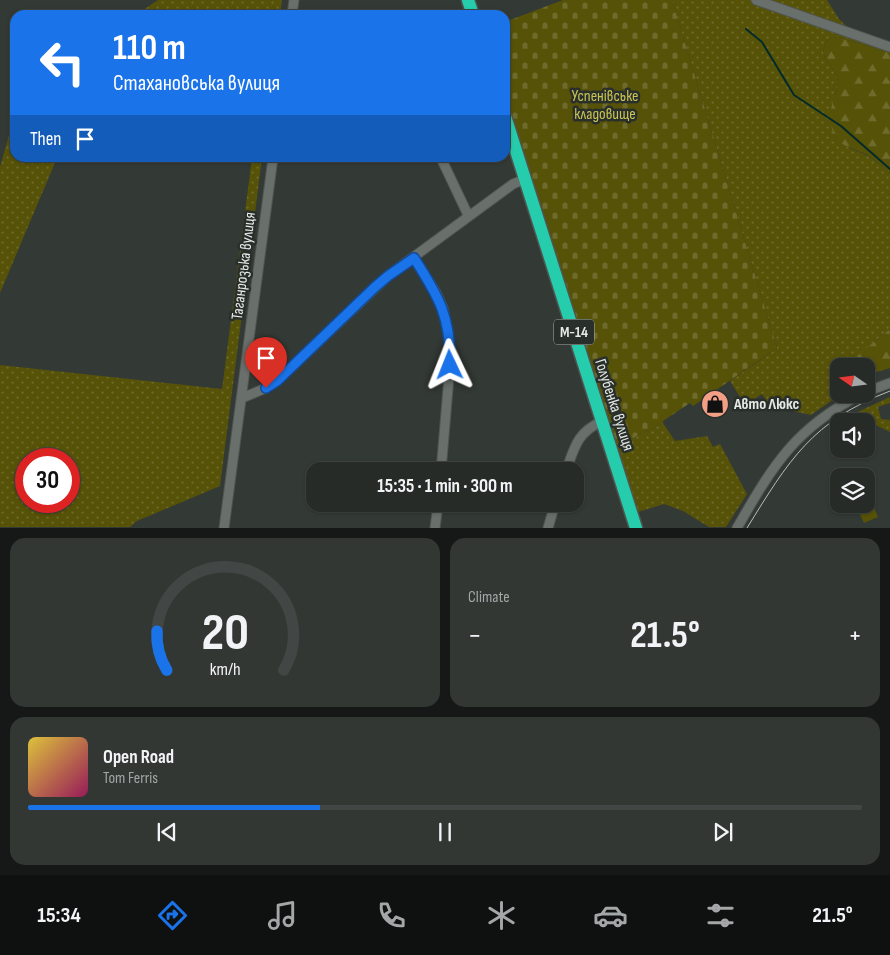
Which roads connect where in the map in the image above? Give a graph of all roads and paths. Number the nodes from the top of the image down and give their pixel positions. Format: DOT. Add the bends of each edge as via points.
graph roads {
  1 [pos="756,0"];
  2 [pos="890,47"];
  3 [pos="510,132"];
  4 [pos="272,162"];
  5 [pos="443,162"];
  6 [pos="525,179"];
  7 [pos="468,215"];
  8 [pos="414,258"];
  9 [pos="890,383"];
  10 [pos="875,389"];
  11 [pos="242,398"];
  12 [pos="846,403"];
  13 [pos="602,421"];
  14 [pos="442,462"];
  15 [pos="570,462"];
  16 [pos="437,512"];
  17 [pos="553,512"];
  18 [pos="224,528"];
  19 [pos="435,528"];
  20 [pos="548,528"];
  21 [pos="636,528"];
  22 [pos="737,528"];
  1 -- 2 [label="street"];
  3 -- 6 [label="highway, М-14"];
  4 -- 11 [label="street, Таганрозька вулиця"];
  5 -- 7 [label="street"];
  6 -- 7 [label="street"];
  6 -- 13 [label="highway, Голубенка вулиця / М-14"];
  7 -- 8 [label="street"];
  8 -- 11 [label="street" via="375,287 277,381"];
  8 -- 14 [label="street" via="443,308 449,340"];
  9 -- 10 [label="street"];
  11 -- 18 [label="street, Таганрозька вулиця"];
  12 -- 22 [label="street" via="823,416 789,448"];
  13 -- 15 [label="street" via="582,434"];
  13 -- 21 [label="highway, Голубенка вулиця / М-14"];
  16 -- 19 [label="street"];
  17 -- 20 [label="street"];
}
